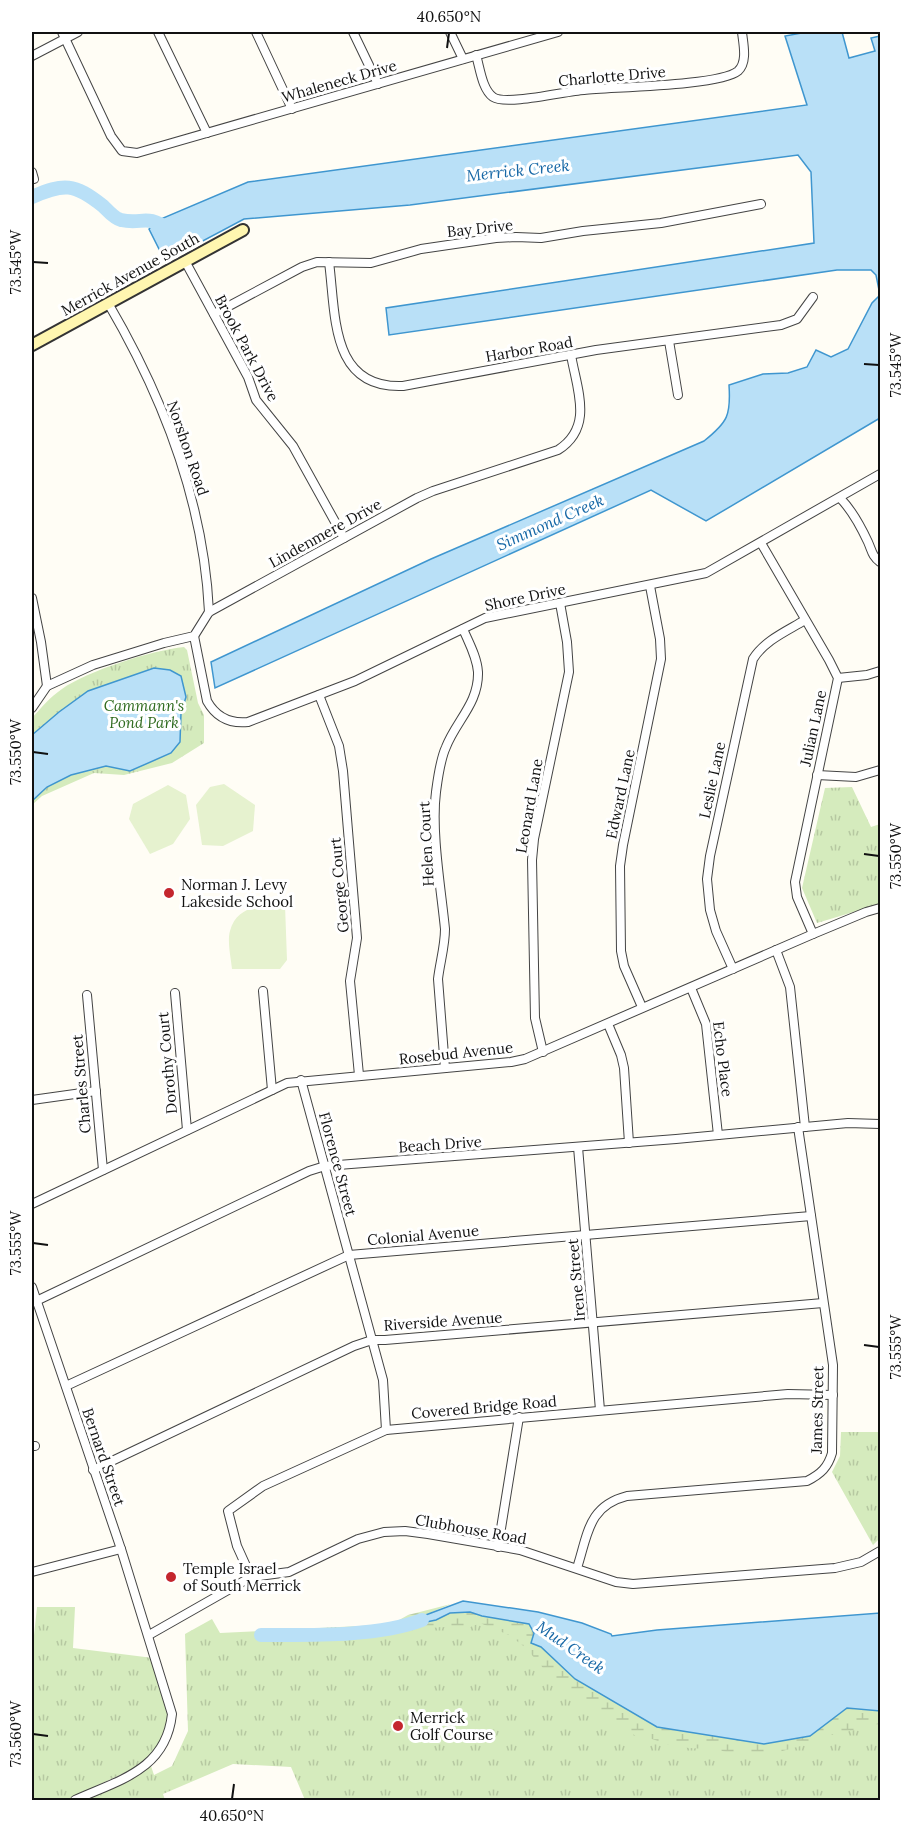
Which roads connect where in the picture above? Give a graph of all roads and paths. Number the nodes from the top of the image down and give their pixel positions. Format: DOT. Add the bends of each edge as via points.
graph roads {
  1 [pos="78,32"];
  2 [pos="158,32"];
  3 [pos="256,32"];
  4 [pos="353,32"];
  5 [pos="450,32"];
  6 [pos="558,32"];
  7 [pos="742,32"];
  8 [pos="548,33"];
  9 [pos="64,35"];
  10 [pos="477,55"];
  11 [pos="32,57"];
  12 [pos="463,59"];
  13 [pos="378,84"];
  14 [pos="292,108"];
  15 [pos="207,133"];
  16 [pos="761,204"];
  17 [pos="243,230"];
  18 [pos="185,261"];
  19 [pos="329,262"];
  20 [pos="813,297"];
  21 [pos="108,303"];
  22 [pos="214,314"];
  23 [pos="669,341"];
  24 [pos="32,345"];
  25 [pos="571,355"];
  26 [pos="678,395"];
  27 [pos="880,474"];
  28 [pos="840,498"];
  29 [pos="344,538"];
  30 [pos="761,543"];
  31 [pos="880,562"];
  32 [pos="650,586"];
  33 [pos="32,598"];
  34 [pos="560,603"];
  35 [pos="209,612"];
  36 [pos="805,620"];
  37 [pos="463,629"];
  38 [pos="194,636"];
  39 [pos="880,671"];
  40 [pos="838,678"];
  41 [pos="47,686"];
  42 [pos="319,695"];
  43 [pos="32,708"];
  44 [pos="880,770"];
  45 [pos="817,775"];
  46 [pos="880,908"];
  47 [pos="813,934"];
  48 [pos="776,950"];
  49 [pos="733,969"];
  50 [pos="692,988"];
  51 [pos="263,991"];
  52 [pos="175,993"];
  53 [pos="87,995"];
  54 [pos="642,1007"];
  55 [pos="608,1024"];
  56 [pos="543,1052"];
  57 [pos="445,1068"];
  58 [pos="359,1075"];
  59 [pos="301,1080"];
  60 [pos="272,1090"];
  61 [pos="96,1091"];
  62 [pos="32,1100"];
  63 [pos="880,1124"];
  64 [pos="802,1127"];
  65 [pos="187,1130"];
  66 [pos="718,1135"];
  67 [pos="629,1143"];
  68 [pos="578,1147"];
  69 [pos="325,1166"];
  70 [pos="103,1170"];
  71 [pos="32,1204"];
  72 [pos="811,1216"];
  73 [pos="585,1235"];
  74 [pos="349,1255"];
  75 [pos="32,1287"];
  76 [pos="34,1302"];
  77 [pos="823,1303"];
  78 [pos="593,1323"];
  79 [pos="372,1340"];
  80 [pos="66,1386"];
  81 [pos="833,1395"];
  82 [pos="600,1410"];
  83 [pos="519,1417"];
  84 [pos="386,1430"];
  85 [pos="93,1470"];
  86 [pos="498,1546"];
  87 [pos="121,1549"];
  88 [pos="880,1551"];
  89 [pos="577,1568"];
  90 [pos="32,1572"];
  91 [pos="251,1577"];
  92 [pos="149,1635"];
  93 [pos="75,1800"];
  1 -- 9 [label="street"];
  2 -- 15 [label="street"];
  3 -- 14 [label="street"];
  4 -- 13 [label="street"];
  5 -- 12 [label="street"];
  6 -- 8 [label="street, Whaleneck Drive"];
  7 -- 10 [label="street, Charlotte Drive" via="743,63 732,75 519,99 493,97 487,90"];
  8 -- 10 [label="street, Whaleneck Drive"];
  9 -- 11 [label="street"];
  9 -- 15 [label="street, Whaleneck Drive" via="111,136 126,153"];
  10 -- 12 [label="street, Whaleneck Drive"];
  12 -- 13 [label="street, Whaleneck Drive"];
  13 -- 14 [label="street, Whaleneck Drive"];
  14 -- 15 [label="street, Whaleneck Drive"];
  16 -- 19 [label="street, Bay Drive" via="661,223 541,238 496,238 371,263"];
  17 -- 18 [label="street, Merrick Avenue South"];
  18 -- 21 [label="street, Merrick Avenue South"];
  18 -- 22 [label="street, Brook Park Drive"];
  19 -- 22 [label="street, Bay Drive" via="302,267"];
  19 -- 25 [label="street, Harbor Road" via="343,354 354,370 386,387"];
  20 -- 23 [label="street, Harbor Road" via="792,322"];
  21 -- 24 [label="street, Merrick Avenue South"];
  21 -- 35 [label="street, Norshon Road" via="155,393 186,479 207,575"];
  22 -- 29 [label="street, Brook Park Drive" via="256,400 293,446"];
  23 -- 25 [label="street, Harbor Road"];
  23 -- 26 [label="street"];
  25 -- 29 [label="street, Lindenmere Drive" via="581,415 566,446 433,490"];
  27 -- 28 [label="street, Shore Drive"];
  28 -- 30 [label="street, Shore Drive"];
  28 -- 31 [label="street"];
  29 -- 35 [label="street, Lindenmere Drive"];
  30 -- 32 [label="street, Shore Drive" via="706,573"];
  30 -- 36 [label="street, Julian Lane"];
  32 -- 34 [label="street, Shore Drive"];
  32 -- 54 [label="street, Edward Lane" via="661,659 620,866 621,951"];
  33 -- 41 [label="street"];
  34 -- 37 [label="street, Shore Drive" via="498,614"];
  34 -- 56 [label="street, Leonard Lane" via="569,672 532,860 535,1018"];
  35 -- 38 [label="street, Lindenmere Drive"];
  36 -- 40 [label="street, Julian Lane"];
  36 -- 49 [label="street, Leslie Lane" via="769,641 753,659 710,856 710,910"];
  37 -- 42 [label="street, Shore Drive"];
  37 -- 57 [label="street, Helen Court" via="476,662 476,692 445,749 434,812 445,929 438,979"];
  38 -- 41 [label="street" via="117,657"];
  38 -- 42 [label="street, Shore Drive" via="207,701 217,715 228,721 248,722"];
  39 -- 40 [label="street"];
  40 -- 45 [label="street, Julian Lane"];
  41 -- 43 [label="street"];
  42 -- 58 [label="street, George Court" via="339,746 343,771 357,938 350,981"];
  44 -- 45 [label="street" via="856,777"];
  45 -- 47 [label="street, Julian Lane" via="795,882 797,897"];
  46 -- 47 [label="street, Rosebud Avenue"];
  47 -- 48 [label="street, Rosebud Avenue"];
  48 -- 49 [label="street, Rosebud Avenue"];
  48 -- 64 [label="street, James Street" via="790,987"];
  49 -- 50 [label="street, Rosebud Avenue"];
  50 -- 54 [label="street, Rosebud Avenue"];
  50 -- 66 [label="street, Echo Place" via="706,1024"];
  51 -- 60 [label="street"];
  52 -- 65 [label="street, Dorothy Court"];
  53 -- 61 [label="street, Charles Street"];
  54 -- 55 [label="street, Rosebud Avenue"];
  55 -- 56 [label="street, Rosebud Avenue"];
  55 -- 67 [label="street" via="624,1068"];
  56 -- 57 [label="street, Rosebud Avenue" via="511,1062"];
  57 -- 58 [label="street, Rosebud Avenue"];
  58 -- 59 [label="street, Rosebud Avenue"];
  59 -- 60 [label="street, Rosebud Avenue"];
  59 -- 69 [label="street, Florence Street"];
  60 -- 65 [label="street, Rosebud Avenue"];
  61 -- 62 [label="street"];
  61 -- 70 [label="street, Charles Street"];
  63 -- 64 [label="street, Beach Drive"];
  64 -- 66 [label="street, Beach Drive"];
  64 -- 72 [label="street, James Street"];
  65 -- 70 [label="street, Rosebud Avenue"];
  66 -- 67 [label="street, Beach Drive"];
  67 -- 68 [label="street, Beach Drive"];
  68 -- 69 [label="street, Beach Drive"];
  68 -- 73 [label="street, Irene Street"];
  69 -- 74 [label="street, Florence Street"];
  69 -- 76 [label="street, Beach Drive"];
  70 -- 71 [label="street, Rosebud Avenue"];
  72 -- 73 [label="street, Colonial Avenue"];
  72 -- 77 [label="street, James Street"];
  73 -- 74 [label="street, Colonial Avenue"];
  73 -- 78 [label="street, Irene Street"];
  74 -- 79 [label="street, Florence Street"];
  74 -- 80 [label="street, Colonial Avenue"];
  75 -- 76 [label="street, Bernard Street"];
  76 -- 80 [label="street, Bernard Street"];
  77 -- 78 [label="street, Riverside Avenue"];
  77 -- 81 [label="street, James Street" via="833,1365"];
  78 -- 79 [label="street, Riverside Avenue"];
  78 -- 82 [label="street, Irene Street"];
  79 -- 84 [label="street, Florence Street" via="385,1391"];
  79 -- 85 [label="street, Riverside Avenue"];
  80 -- 85 [label="street, Bernard Street"];
  81 -- 82 [label="street, Covered Bridge Road" via="788,1394"];
  81 -- 89 [label="street, James Street" via="832,1453 818,1476 799,1482 613,1500 602,1506 594,1518"];
  82 -- 83 [label="street, Covered Bridge Road"];
  83 -- 84 [label="street, Covered Bridge Road"];
  83 -- 86 [label="street"];
  84 -- 91 [label="street, Covered Bridge Road" via="263,1486 228,1511 237,1546"];
  85 -- 87 [label="street, Bernard Street"];
  86 -- 89 [label="street, Clubhouse Road"];
  86 -- 91 [label="street, Clubhouse Road" via="405,1531 384,1532 358,1539 289,1572"];
  87 -- 90 [label="street"];
  87 -- 92 [label="street, Bernard Street"];
  88 -- 89 [label="street, Clubhouse Road" via="861,1562 835,1568 639,1584 616,1582"];
  91 -- 92 [label="street, Clubhouse Road"];
  92 -- 93 [label="street" via="172,1714 168,1738 141,1769"];
}
